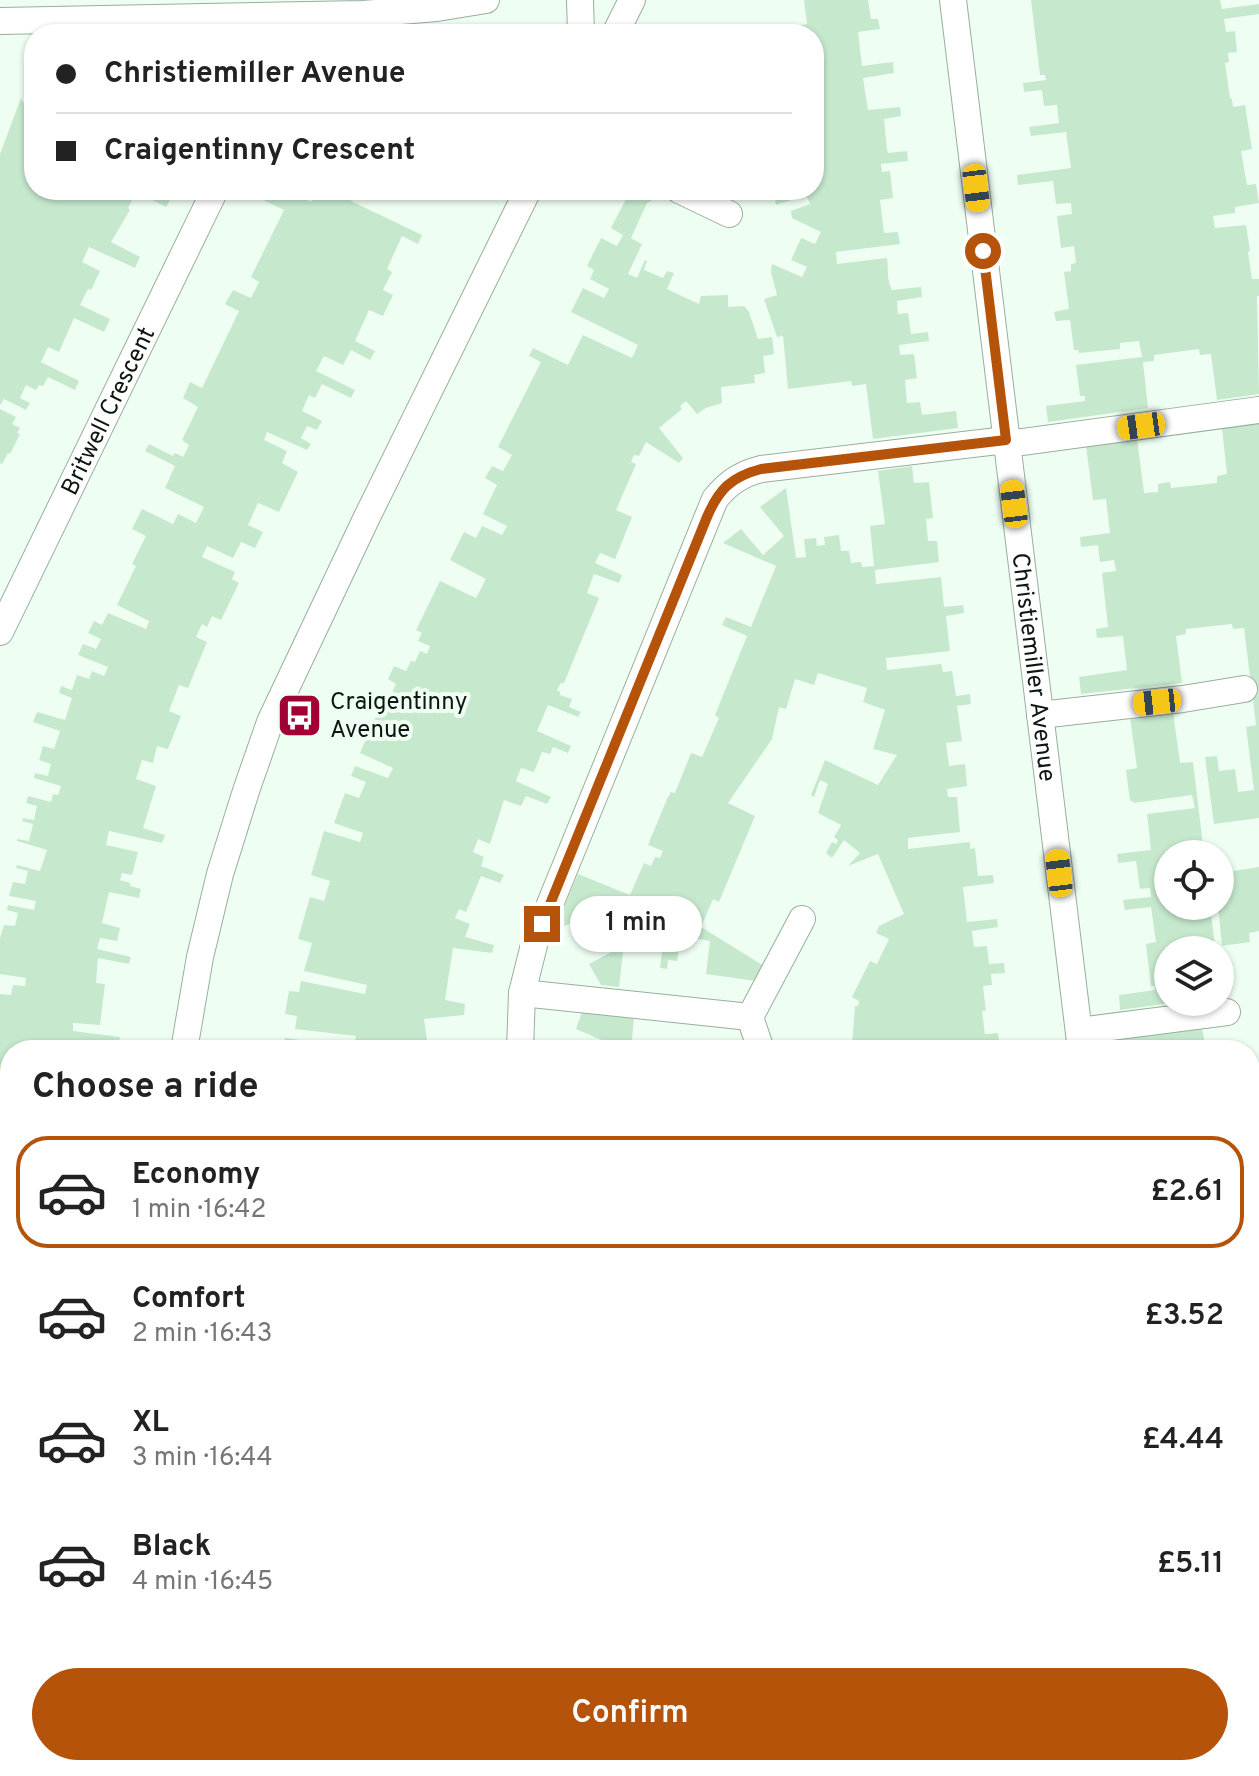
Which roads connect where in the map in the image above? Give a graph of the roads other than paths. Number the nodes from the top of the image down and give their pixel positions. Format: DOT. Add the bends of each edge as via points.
graph roads {
  1 [pos="486,0"];
  2 [pos="580,0"];
  3 [pos="632,0"];
  4 [pos="953,0"];
  5 [pos="0,21"];
  6 [pos="216,24"];
  7 [pos="296,24"];
  8 [pos="581,24"];
  9 [pos="620,24"];
  10 [pos="210,200"];
  11 [pos="523,200"];
  12 [pos="700,200"];
  13 [pos="729,214"];
  14 [pos="1259,410"];
  15 [pos="1006,442"];
  16 [pos="0,632"];
  17 [pos="1244,689"];
  18 [pos="1040,715"];
  19 [pos="802,919"];
  20 [pos="522,993"];
  21 [pos="1206,1016"];
  22 [pos="750,1017"];
  23 [pos="186,1040"];
  24 [pos="520,1040"];
  25 [pos="758,1040"];
  26 [pos="1080,1040"];
  1 -- 7 [label="street"];
  2 -- 8 [label="street"];
  3 -- 9 [label="street"];
  4 -- 15 [label="street, Christiemiller Avenue"];
  5 -- 6 [label="street"];
  10 -- 16 [label="street, Britwell Crescent"];
  11 -- 23 [label="street" via="270,722 220,874"];
  12 -- 13 [label="street"];
  14 -- 15 [label="street"];
  15 -- 18 [label="street, Christiemiller Avenue"];
  15 -- 20 [label="street" via="761,469 724,487 707,517 542,924"];
  17 -- 18 [label="street"];
  18 -- 26 [label="street, Christiemiller Avenue"];
  19 -- 22 [label="street"];
  20 -- 22 [label="street"];
  20 -- 24 [label="street"];
  21 -- 26 [label="street"];
  22 -- 25 [label="street"];
}
